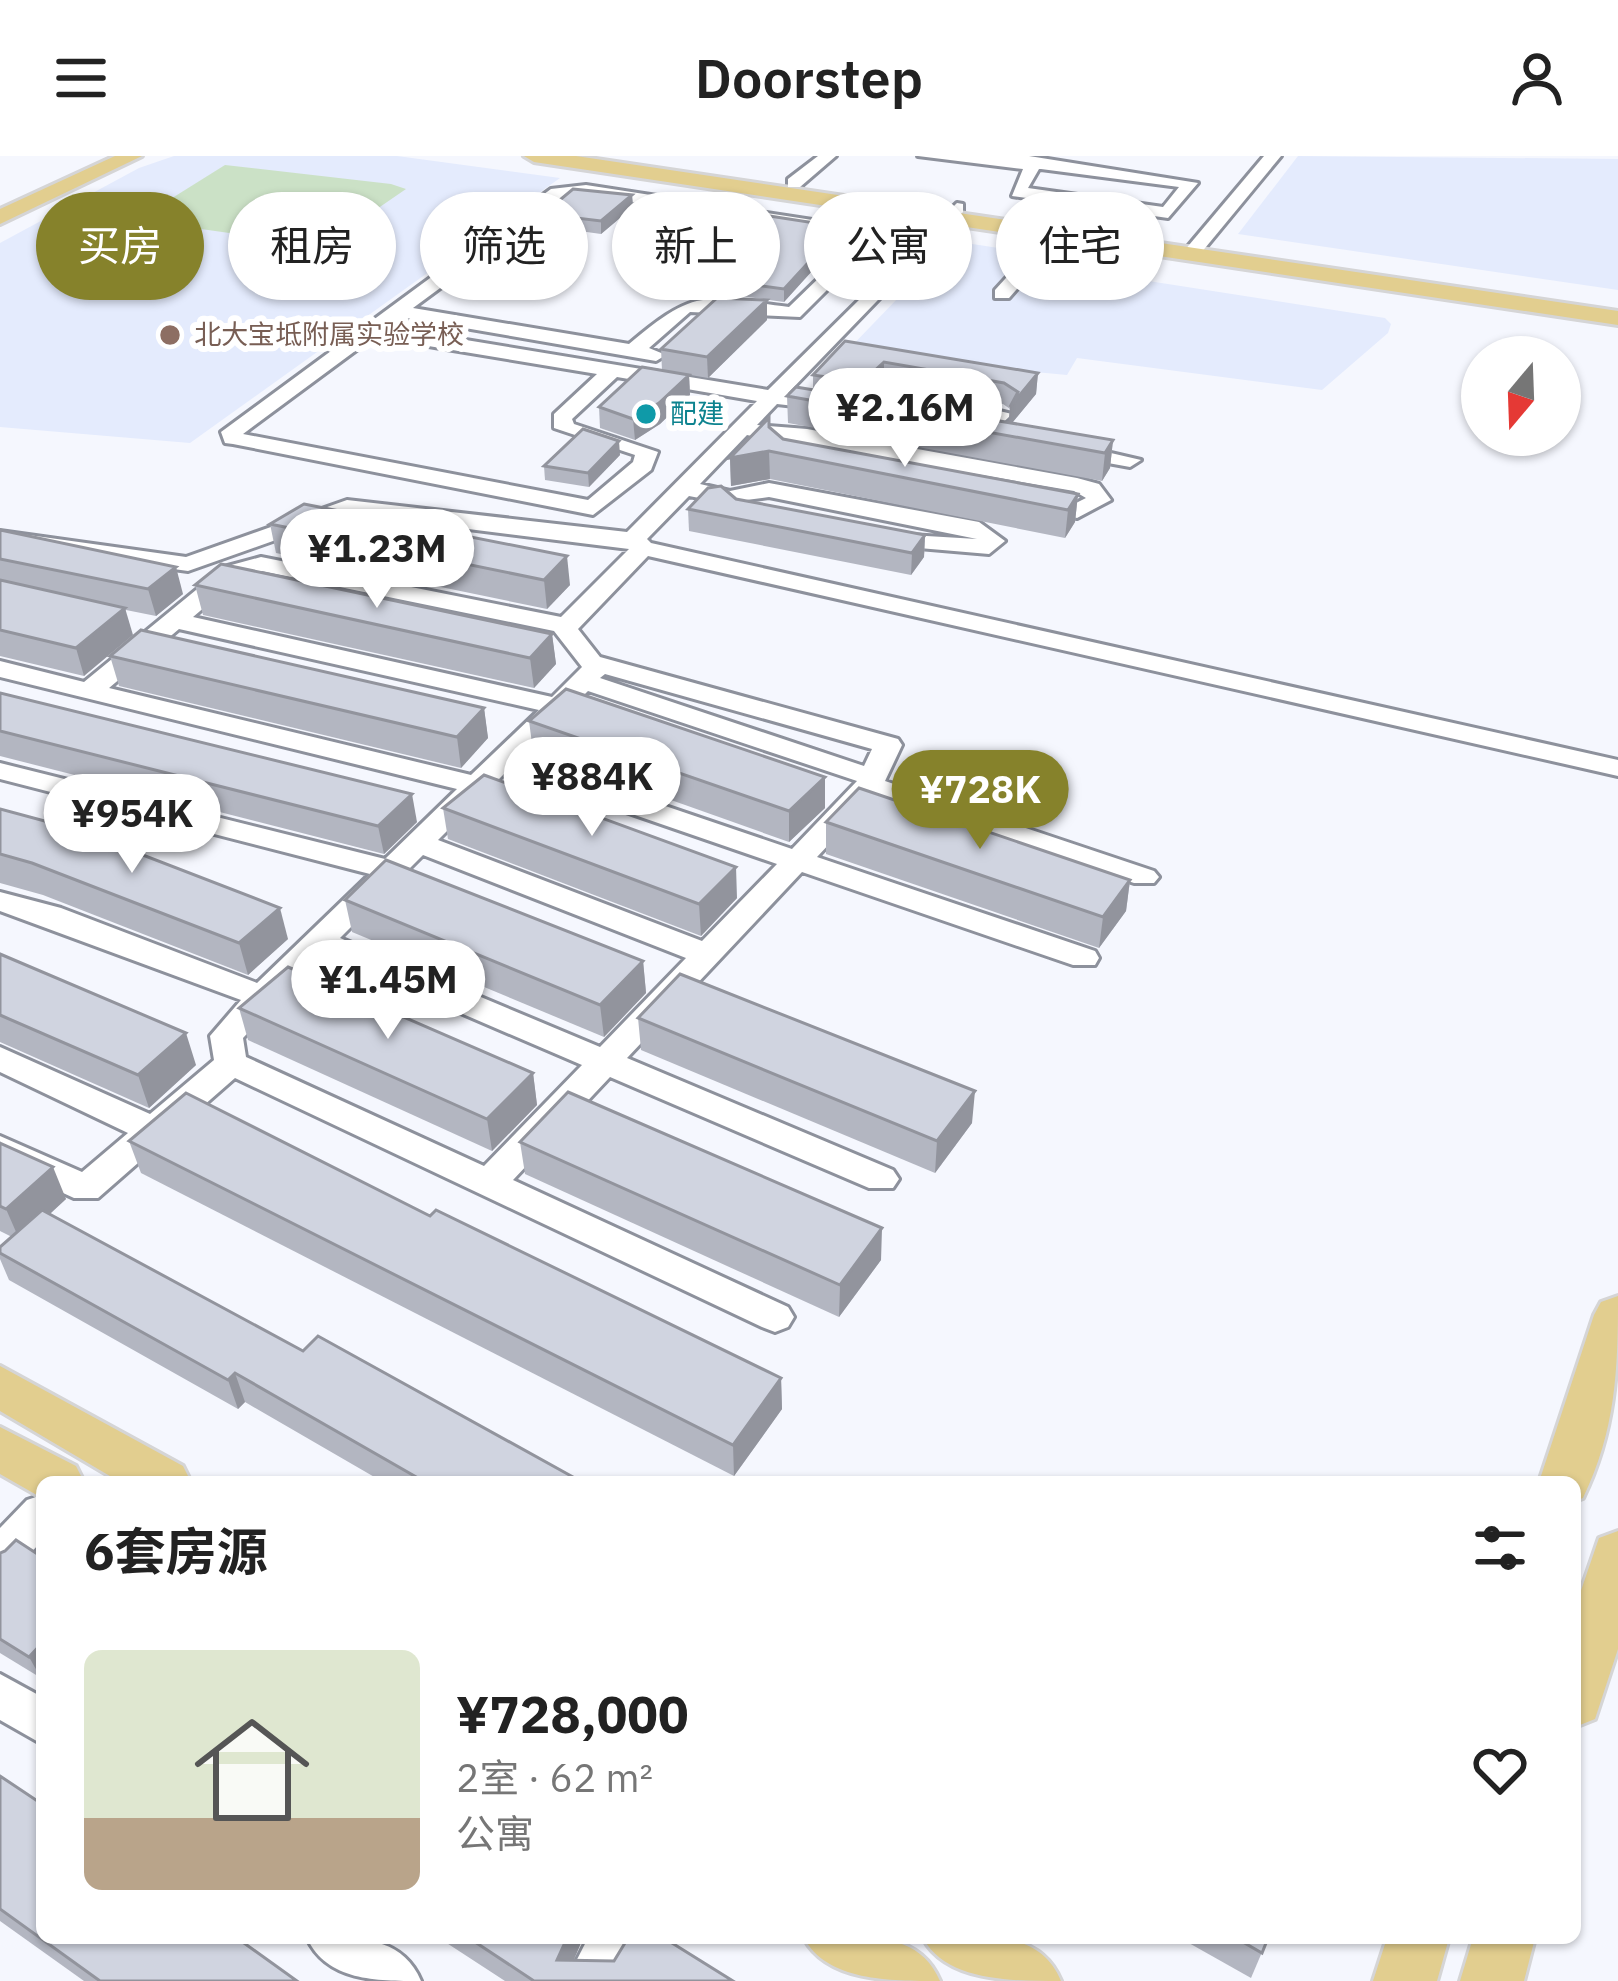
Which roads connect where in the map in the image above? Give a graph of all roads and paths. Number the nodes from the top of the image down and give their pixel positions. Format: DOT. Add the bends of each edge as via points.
graph roads {
  1 [pos="111,156"];
  2 [pos="132,156"];
  3 [pos="534,156"];
  4 [pos="608,156"];
  5 [pos="828,156"];
  6 [pos="926,156"];
  7 [pos="1273,156"];
  8 [pos="1023,160"];
  9 [pos="794,183"];
  10 [pos="841,192"];
  11 [pos="804,193"];
  12 [pos="0,207"];
  13 [pos="972,216"];
  14 [pos="0,217"];
  15 [pos="1164,246"];
  16 [pos="1194,249"];
  17 [pos="867,300"];
  18 [pos="1618,305"];
  19 [pos="399,311"];
  20 [pos="1618,318"];
  21 [pos="373,331"];
  22 [pos="633,351"];
  23 [pos="668,370"];
  24 [pos="610,373"];
  25 [pos="850,387"];
  26 [pos="779,390"];
  27 [pos="915,398"];
  28 [pos="920,422"];
  29 [pos="743,428"];
  30 [pos="788,437"];
  31 [pos="1047,445"];
  32 [pos="1130,460"];
  33 [pos="836,466"];
  34 [pos="684,488"];
  35 [pos="733,498"];
  36 [pos="1012,498"];
  37 [pos="0,538"];
  38 [pos="638,544"];
  39 [pos="158,625"];
  40 [pos="562,625"];
  41 [pos="0,670"];
  42 [pos="589,672"];
  43 [pos="89,691"];
  44 [pos="558,706"];
  45 [pos="502,760"];
  46 [pos="1618,768"];
  47 [pos="0,771"];
  48 [pos="868,780"];
  49 [pos="477,785"];
  50 [pos="419,842"];
  51 [pos="798,861"];
  52 [pos="391,870"];
  53 [pos="1144,877"];
  54 [pos="0,901"];
  55 [pos="319,940"];
  56 [pos="708,955"];
  57 [pos="1084,958"];
  58 [pos="262,997"];
  59 [pos="0,1058"];
  60 [pos="606,1062"];
  61 [pos="231,1063"];
  62 [pos="155,1131"];
  63 [pos="0,1149"];
  64 [pos="881,1179"];
  65 [pos="489,1183"];
  66 [pos="1618,1315"];
  67 [pos="775,1316"];
  68 [pos="0,1386"];
  69 [pos="0,1448"];
  70 [pos="48,1476"];
  71 [pos="155,1476"];
  72 [pos="1566,1476"];
  73 [pos="36,1520"];
  74 [pos="1618,1555"];
  75 [pos="0,1556"];
  76 [pos="1581,1680"];
  77 [pos="0,1696"];
  78 [pos="36,1720"];
  79 [pos="340,1944"];
  80 [pos="613,1944"];
  81 [pos="845,1944"];
  82 [pos="964,1944"];
  83 [pos="1416,1944"];
  84 [pos="1502,1944"];
  85 [pos="396,1981"];
  86 [pos="591,1981"];
  87 [pos="908,1981"];
  88 [pos="1029,1981"];
  89 [pos="1405,1981"];
  90 [pos="1492,1981"];
  1 -- 12 [label="main road"];
  2 -- 14 [label="main road"];
  3 -- 11 [label="main road"];
  4 -- 9 [label="main road"];
  5 -- 9 [label="street"];
  6 -- 8 [label="street" via="1000,166"];
  7 -- 16 [label="street"];
  8 -- 8 [label="street" via="1032,167 1018,192 1168,213 1190,183"];
  9 -- 10 [label="main road"];
  13 -- 16 [label="main road"];
  15 -- 16 [label="main road"];
  16 -- 18 [label="main road"];
  16 -- 20 [label="main road"];
  17 -- 26 [label="street"];
  19 -- 21 [label="street"];
  19 -- 22 [label="street"];
  19 -- 22 [label="street" via="571,190 869,239 794,314 685,307"];
  21 -- 24 [label="street"];
  21 -- 24 [label="street" via="232,438 593,508 643,465 646,452 566,428 561,418"];
  22 -- 23 [label="street"];
  23 -- 24 [label="street"];
  23 -- 26 [label="street"];
  25 -- 26 [label="street" via="842,409"];
  26 -- 29 [label="street"];
  27 -- 28 [label="street" via="1002,414 996,436"];
  29 -- 30 [label="street"];
  29 -- 34 [label="street"];
  30 -- 33 [label="street" via="783,451 792,458"];
  30 -- 36 [label="street" via="1077,484 1100,500 1077,511"];
  31 -- 32 [label="street"];
  34 -- 35 [label="street"];
  34 -- 38 [label="street"];
  35 -- 35 [label="street" via="738,509 925,545 993,541 980,529 770,490"];
  37 -- 38 [label="street" via="188,564 347,507"];
  38 -- 40 [label="street"];
  38 -- 46 [label="street"];
  39 -- 40 [label="street" via="232,572 261,564"];
  39 -- 43 [label="street"];
  39 -- 44 [label="street"];
  40 -- 42 [label="street"];
  41 -- 43 [label="street"];
  42 -- 44 [label="street"];
  42 -- 48 [label="street"];
  43 -- 49 [label="street"];
  44 -- 45 [label="street"];
  45 -- 49 [label="street"];
  45 -- 51 [label="street"];
  47 -- 52 [label="street"];
  48 -- 51 [label="street"];
  48 -- 53 [label="street"];
  49 -- 50 [label="street"];
  50 -- 52 [label="street"];
  50 -- 56 [label="street"];
  51 -- 56 [label="street"];
  51 -- 57 [label="street"];
  52 -- 55 [label="street"];
  54 -- 58 [label="street"];
  55 -- 58 [label="street"];
  55 -- 60 [label="street"];
  56 -- 60 [label="street"];
  58 -- 61 [label="street" via="226,1036"];
  59 -- 62 [label="street"];
  60 -- 64 [label="street"];
  60 -- 65 [label="street"];
  61 -- 62 [label="street"];
  61 -- 65 [label="street"];
  62 -- 63 [label="street" via="86,1189"];
  65 -- 67 [label="street"];
  66 -- 72 [label="main road"];
  68 -- 71 [label="main road"];
  69 -- 70 [label="main road"];
  73 -- 75 [label="street"];
  74 -- 76 [label="main road"];
  77 -- 78 [label="street"];
  79 -- 85 [label="street"];
  80 -- 86 [label="street"];
  81 -- 87 [label="main road"];
  82 -- 88 [label="main road"];
  83 -- 89 [label="main road"];
  84 -- 90 [label="main road"];
}
